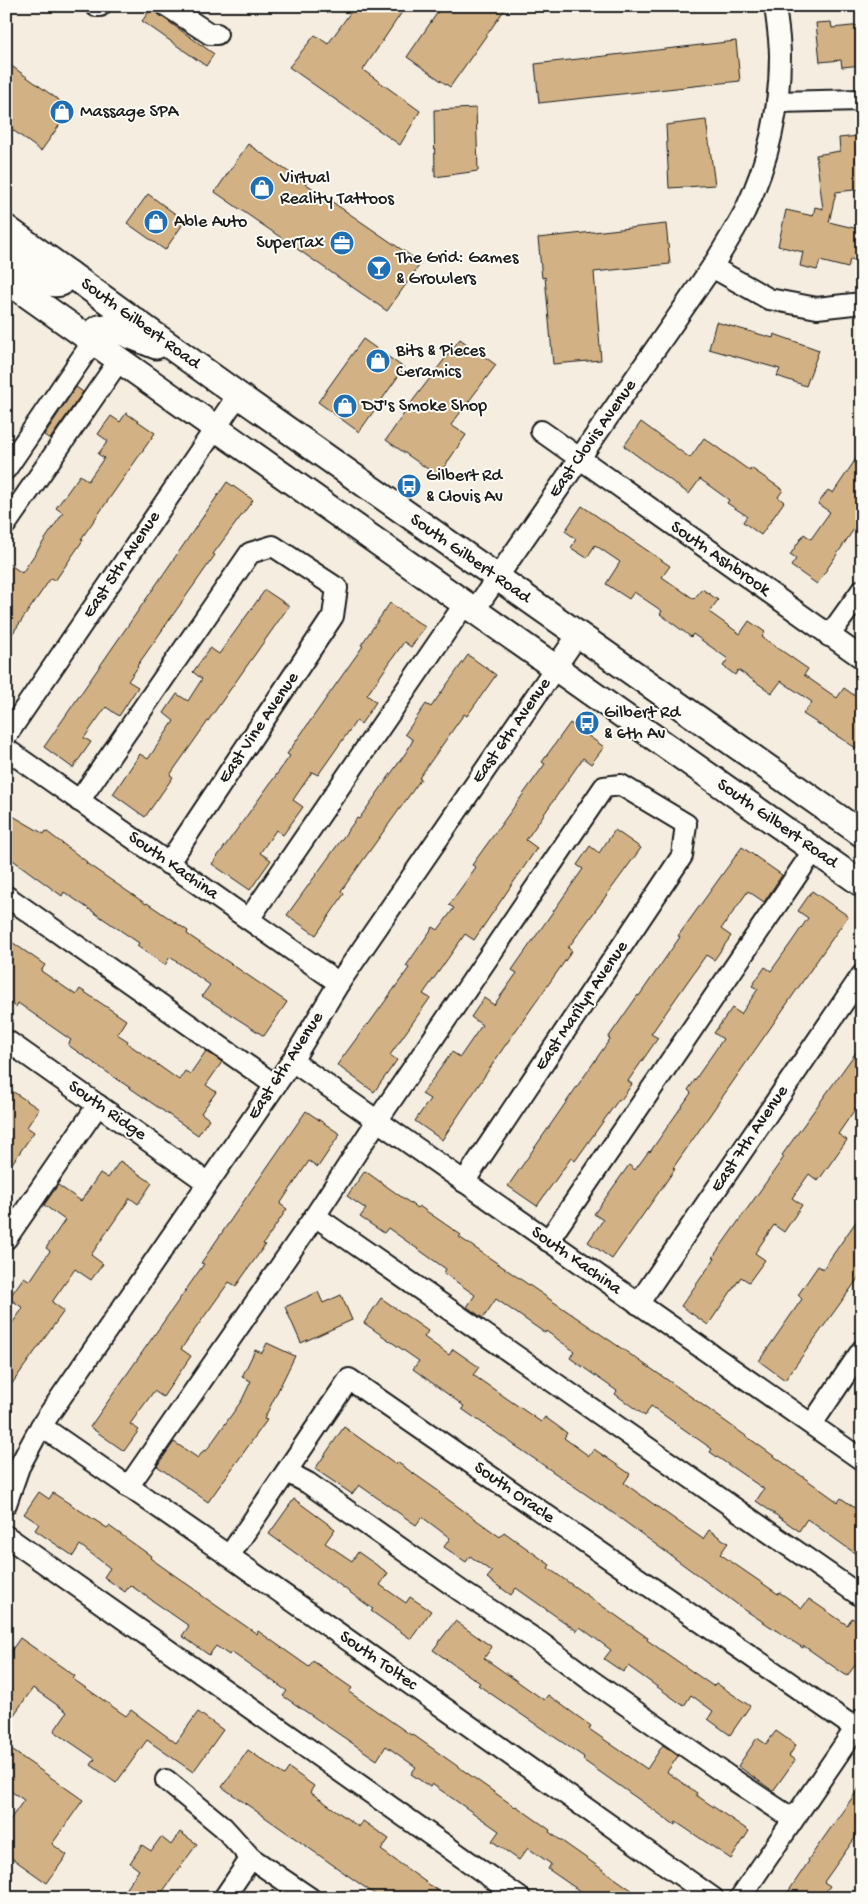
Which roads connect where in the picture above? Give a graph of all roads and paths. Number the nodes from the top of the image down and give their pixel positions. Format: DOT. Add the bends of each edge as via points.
graph roads {
  1 [pos="96,6"];
  2 [pos="100,6"];
  3 [pos="167,6"];
  4 [pos="775,6"];
  5 [pos="217,34"];
  6 [pos="862,100"];
  7 [pos="777,102"];
  8 [pos="6,228"];
  9 [pos="6,258"];
  10 [pos="712,267"];
  11 [pos="70,274"];
  12 [pos="6,280"];
  13 [pos="862,302"];
  14 [pos="91,338"];
  15 [pos="180,353"];
  16 [pos="120,359"];
  17 [pos="238,395"];
  18 [pos="216,427"];
  19 [pos="541,431"];
  20 [pos="580,459"];
  21 [pos="6,469"];
  22 [pos="6,524"];
  23 [pos="497,578"];
  24 [pos="862,590"];
  25 [pos="469,608"];
  26 [pos="577,636"];
  27 [pos="829,636"];
  28 [pos="862,658"];
  29 [pos="555,668"];
  30 [pos="6,736"];
  31 [pos="6,749"];
  32 [pos="79,801"];
  33 [pos="862,834"];
  34 [pos="814,850"];
  35 [pos="168,864"];
  36 [pos="862,884"];
  37 [pos="6,896"];
  38 [pos="249,919"];
  39 [pos="862,975"];
  40 [pos="339,983"];
  41 [pos="6,1040"];
  42 [pos="292,1061"];
  43 [pos="275,1085"];
  44 [pos="98,1105"];
  45 [pos="376,1121"];
  46 [pos="464,1182"];
  47 [pos="208,1183"];
  48 [pos="315,1216"];
  49 [pos="6,1239"];
  50 [pos="548,1241"];
  51 [pos="638,1304"];
  52 [pos="862,1350"];
  53 [pos="812,1424"];
  54 [pos="41,1426"];
  55 [pos="862,1460"];
  56 [pos="286,1472"];
  57 [pos="128,1486"];
  58 [pos="6,1504"];
  59 [pos="6,1536"];
  60 [pos="229,1556"];
  61 [pos="862,1597"];
  62 [pos="858,1724"];
  63 [pos="166,1780"];
  64 [pos="793,1819"];
  65 [pos="251,1858"];
  66 [pos="224,1898"];
  67 [pos="310,1898"];
  68 [pos="520,1898"];
  69 [pos="713,1898"];
  70 [pos="740,1898"];
  1 -- 2 [label="street"];
  3 -- 5 [label="street" via="210,34"];
  4 -- 7 [label="street, East Clovis Avenue" via="780,54"];
  6 -- 7 [label="street"];
  7 -- 10 [label="street, East Clovis Avenue" via="771,138 757,183"];
  8 -- 11 [label="main road, South Gilbert Road"];
  9 -- 11 [label="main road" via="50,284 61,283"];
  10 -- 13 [label="street" via="769,299 817,308"];
  10 -- 20 [label="street, East Clovis Avenue"];
  11 -- 15 [label="main road, South Gilbert Road"];
  12 -- 14 [label="main road, South Gilbert Road"];
  14 -- 15 [label="main road" via="99,328 108,327"];
  14 -- 16 [label="main road, South Gilbert Road"];
  14 -- 21 [label="street"];
  15 -- 17 [label="main road, South Gilbert Road"];
  16 -- 18 [label="main road, South Gilbert Road"];
  16 -- 22 [label="street"];
  17 -- 18 [label="street, East 5th Avenue"];
  17 -- 23 [label="main road, South Gilbert Road"];
  18 -- 25 [label="main road, South Gilbert Road"];
  18 -- 30 [label="street, East 5th Avenue"];
  19 -- 20 [label="street, South Ashbrook"];
  20 -- 23 [label="street, East Clovis Avenue"];
  20 -- 27 [label="street, South Ashbrook"];
  23 -- 25 [label="street, East Clovis Avenue"];
  23 -- 26 [label="main road, South Gilbert Road"];
  24 -- 27 [label="street"];
  25 -- 29 [label="main road, South Gilbert Road"];
  25 -- 38 [label="street, East Clovis Avenue"];
  26 -- 29 [label="street, East 6th Avenue"];
  26 -- 33 [label="main road, South Gilbert Road"];
  27 -- 28 [label="street, South Ashbrook"];
  29 -- 34 [label="main road, South Gilbert Road"];
  29 -- 40 [label="street, East 6th Avenue"];
  31 -- 32 [label="street, South Kachina"];
  32 -- 35 [label="street, South Kachina"];
  32 -- 35 [label="street, East Vine Avenue" via="250,553 273,546 337,588 333,616"];
  34 -- 36 [label="main road, South Gilbert Road"];
  34 -- 50 [label="street"];
  35 -- 38 [label="street, South Kachina"];
  37 -- 43 [label="street"];
  38 -- 40 [label="street, South Kachina"];
  39 -- 51 [label="street, East 7th Avenue"];
  40 -- 42 [label="street, East 6th Avenue"];
  41 -- 44 [label="street, South Ridge"];
  42 -- 43 [label="street, East 6th Avenue"];
  42 -- 45 [label="street, South Kachina"];
  43 -- 47 [label="street, East 6th Avenue"];
  44 -- 47 [label="street, South Ridge"];
  44 -- 49 [label="street"];
  45 -- 46 [label="street, South Kachina"];
  45 -- 46 [label="street, East Marilyn Avenue" via="604,786 621,785 686,824 682,856"];
  45 -- 48 [label="street"];
  46 -- 50 [label="street, South Kachina"];
  47 -- 54 [label="street, East 6th Avenue"];
  48 -- 57 [label="street"];
  48 -- 61 [label="street"];
  50 -- 51 [label="street, South Kachina"];
  51 -- 53 [label="street, South Kachina"];
  52 -- 53 [label="street"];
  53 -- 55 [label="street, South Kachina"];
  54 -- 57 [label="street, South Toltec"];
  54 -- 58 [label="street, East 6th Avenue" via="19,1467"];
  56 -- 60 [label="street, South Oracle"];
  56 -- 62 [label="street, South Oracle" via="350,1379"];
  56 -- 64 [label="street" via="308,1483"];
  57 -- 60 [label="street, South Toltec"];
  59 -- 68 [label="street"];
  60 -- 69 [label="street, South Toltec"];
  62 -- 64 [label="street"];
  63 -- 65 [label="street" via="223,1828"];
  64 -- 70 [label="street"];
  65 -- 66 [label="street"];
  65 -- 67 [label="street"];
}
